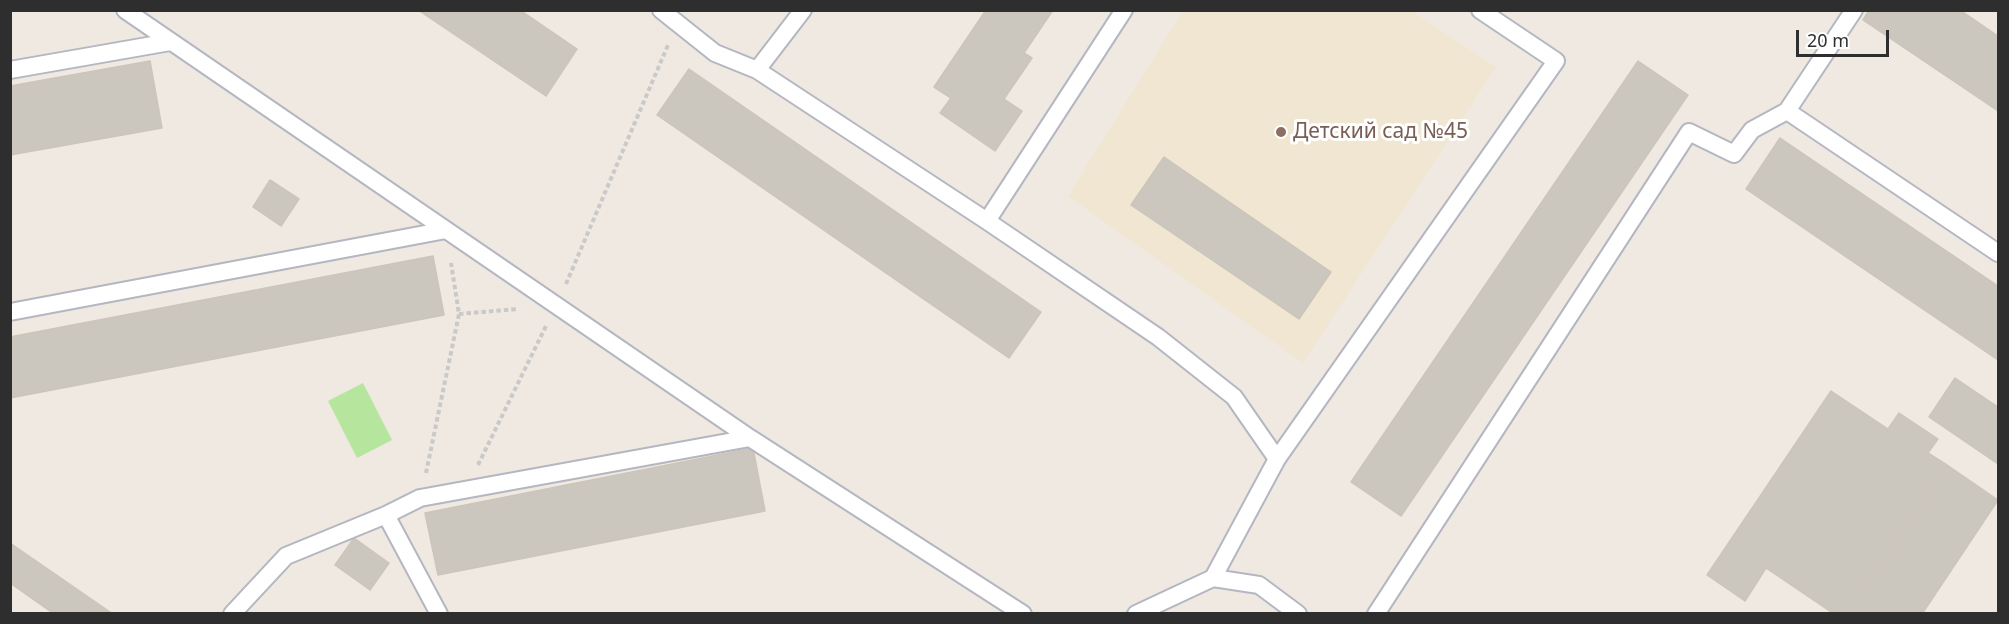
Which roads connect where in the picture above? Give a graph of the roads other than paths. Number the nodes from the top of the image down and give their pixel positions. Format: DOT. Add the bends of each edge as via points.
graph roads {
  1 [pos="125,10"];
  2 [pos="661,10"];
  3 [pos="803,10"];
  4 [pos="1124,10"];
  5 [pos="1480,10"];
  6 [pos="1854,10"];
  7 [pos="170,42"];
  8 [pos="10,70"];
  9 [pos="758,70"];
  10 [pos="1787,111"];
  11 [pos="987,221"];
  12 [pos="446,230"];
  13 [pos="1998,253"];
  14 [pos="10,312"];
  15 [pos="750,438"];
  16 [pos="1277,459"];
  17 [pos="386,515"];
  18 [pos="1214,578"];
  19 [pos="232,614"];
  20 [pos="439,614"];
  21 [pos="1023,614"];
  22 [pos="1136,614"];
  23 [pos="1298,614"];
  24 [pos="1376,614"];
  1 -- 7 [label="lane"];
  2 -- 9 [label="lane" via="715,53"];
  3 -- 9 [label="lane"];
  4 -- 11 [label="lane"];
  5 -- 16 [label="lane" via="1556,61"];
  6 -- 10 [label="lane"];
  7 -- 8 [label="lane"];
  7 -- 12 [label="lane"];
  9 -- 11 [label="lane"];
  10 -- 13 [label="lane"];
  10 -- 24 [label="lane" via="1752,130 1734,154 1689,132"];
  11 -- 16 [label="lane" via="1158,337 1234,397"];
  12 -- 14 [label="lane"];
  12 -- 15 [label="lane"];
  15 -- 17 [label="lane" via="420,498"];
  15 -- 21 [label="lane"];
  16 -- 18 [label="lane"];
  17 -- 19 [label="lane" via="286,556"];
  17 -- 20 [label="lane"];
  18 -- 22 [label="lane"];
  18 -- 23 [label="lane" via="1259,585"];
}
